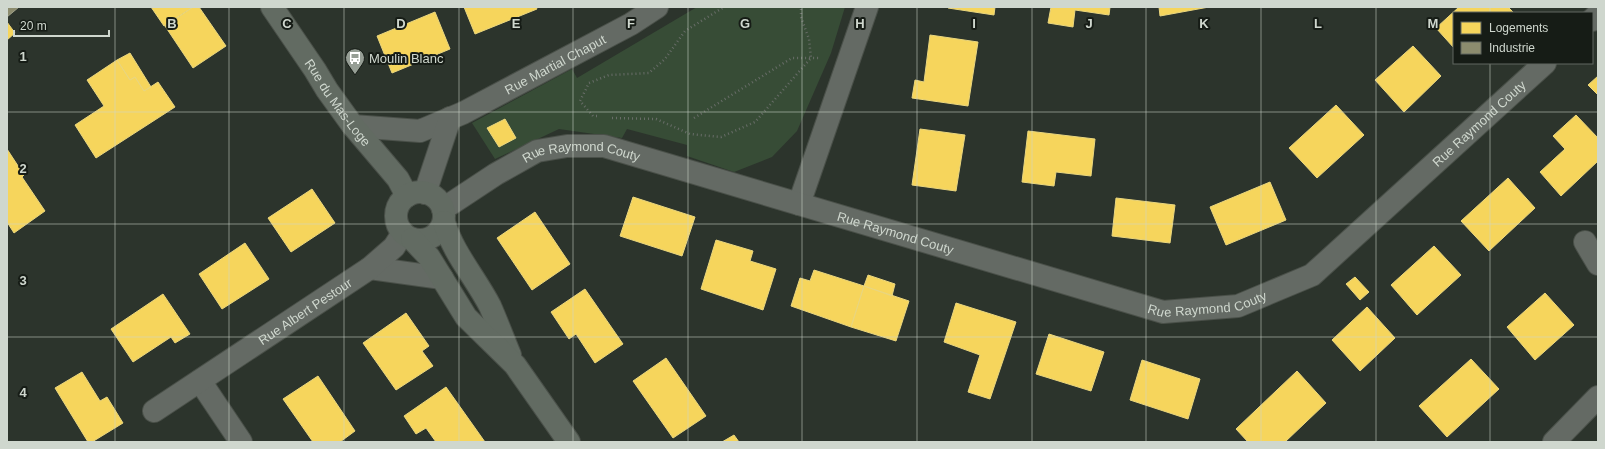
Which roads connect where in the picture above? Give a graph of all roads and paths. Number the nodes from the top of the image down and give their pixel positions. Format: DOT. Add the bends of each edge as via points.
graph roads {
  1 [pos="272,7"];
  2 [pos="657,7"];
  3 [pos="724,7"];
  4 [pos="802,7"];
  5 [pos="867,7"];
  6 [pos="811,58"];
  7 [pos="849,61"];
  8 [pos="1544,64"];
  9 [pos="601,116"];
  10 [pos="609,117"];
  11 [pos="450,118"];
  12 [pos="694,118"];
  13 [pos="352,126"];
  14 [pos="416,194"];
  15 [pos="799,204"];
  16 [pos="443,215"];
  17 [pos="408,236"];
  18 [pos="1585,242"];
  19 [pos="1598,264"];
  20 [pos="370,268"];
  21 [pos="442,278"];
  22 [pos="514,365"];
  23 [pos="200,381"];
  24 [pos="1598,397"];
  25 [pos="154,411"];
  26 [pos="241,442"];
  27 [pos="569,442"];
  28 [pos="1554,442"];
  1 -- 13 [label="main road, Rue du Mas-Loge"];
  2 -- 11 [label="street, Rue Martial Chaput" via="630,24"];
  3 -- 9 [label="path" via="685,32 650,73 609,75 589,83 580,101 593,116"];
  4 -- 6 [label="path" via="801,17 810,39"];
  5 -- 7 [label="street"];
  6 -- 7 [label="path"];
  6 -- 10 [label="path" via="755,122 721,137 690,134 656,119"];
  6 -- 12 [label="path" via="792,58"];
  7 -- 15 [label="street"];
  8 -- 15 [label="street, Rue Raymond Couty" via="1312,275 1238,306 1163,312"];
  11 -- 13 [label="street, Rue Martial Chaput" via="420,131"];
  11 -- 14 [label="street"];
  13 -- 14 [label="main road, Rue du Mas-Loge" via="398,179"];
  14 -- 16 [label="main road" via="433,196 439,201"];
  14 -- 17 [label="main road" via="400,204 396,214 397,224"];
  15 -- 16 [label="street, Rue Raymond Couty" via="604,146 567,146 537,151 496,174"];
  16 -- 17 [label="main road" via="435,235 428,239"];
  16 -- 22 [label="main road" via="454,247 490,305"];
  17 -- 20 [label="street, Rue Albert Pestour"];
  17 -- 21 [label="main road" via="429,256"];
  18 -- 19 [label="street"];
  20 -- 21 [label="street"];
  20 -- 23 [label="street, Rue Albert Pestour"];
  21 -- 22 [label="main road" via="466,317"];
  22 -- 27 [label="main road"];
  23 -- 25 [label="street, Rue Albert Pestour"];
  23 -- 26 [label="street"];
  24 -- 28 [label="street"];
}
